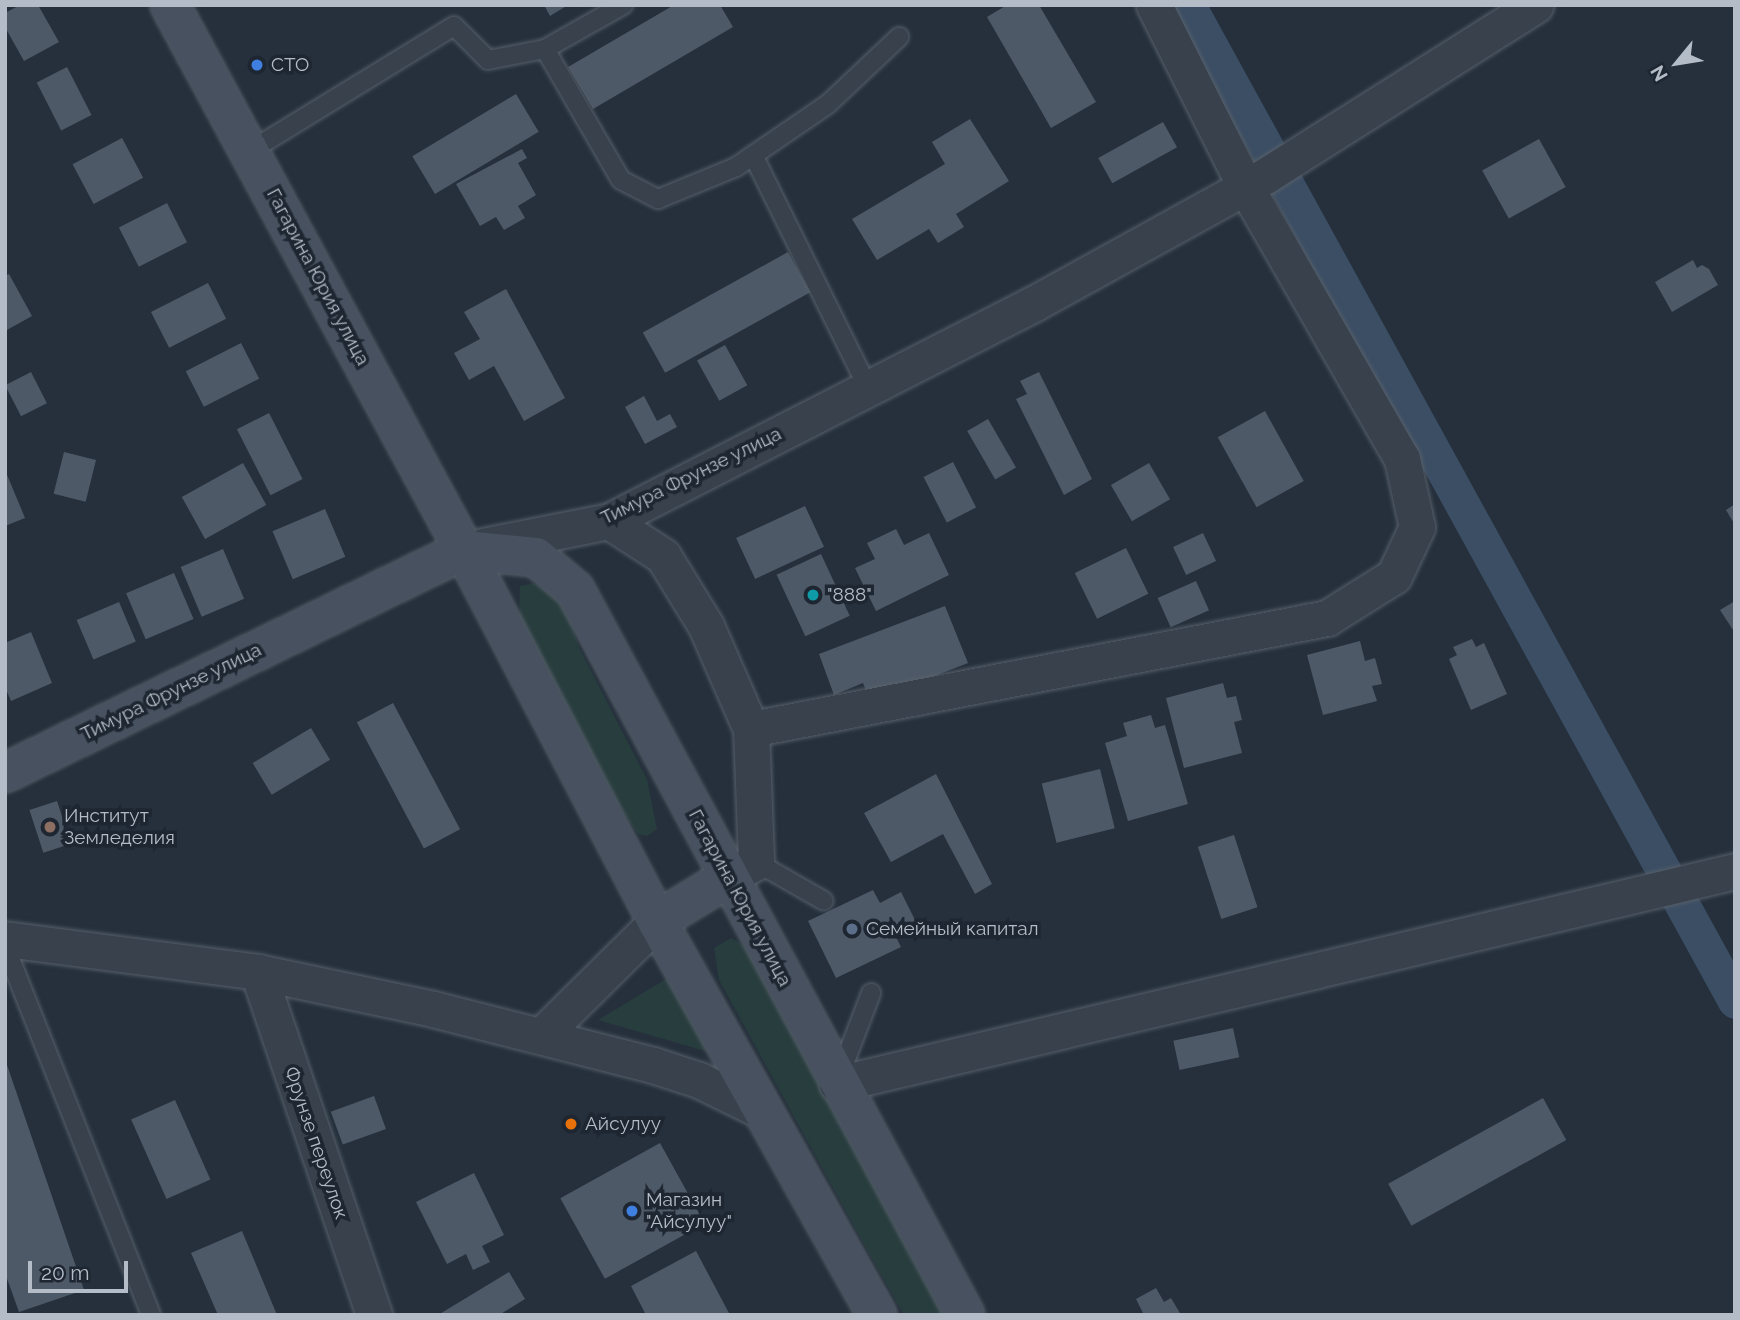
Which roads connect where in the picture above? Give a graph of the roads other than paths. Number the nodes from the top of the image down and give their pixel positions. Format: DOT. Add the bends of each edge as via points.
graph roads {
  1 [pos="170,5"];
  2 [pos="623,5"];
  3 [pos="1154,5"];
  4 [pos="1536,5"];
  5 [pos="899,37"];
  6 [pos="545,49"];
  7 [pos="250,151"];
  8 [pos="753,155"];
  9 [pos="1264,176"];
  10 [pos="868,388"];
  11 [pos="610,521"];
  12 [pos="464,550"];
  13 [pos="751,730"];
  14 [pos="5,773"];
  15 [pos="742,869"];
  16 [pos="1735,871"];
  17 [pos="824,901"];
  18 [pos="657,921"];
  19 [pos="5,939"];
  20 [pos="5,946"];
  21 [pos="258,972"];
  22 [pos="870,993"];
  23 [pos="542,1035"];
  24 [pos="837,1084"];
  25 [pos="764,1112"];
  26 [pos="151,1315"];
  27 [pos="373,1315"];
  28 [pos="877,1315"];
  29 [pos="965,1315"];
  1 -- 7 [label="main road, Гагарина Юрия улица"];
  2 -- 6 [label="lane"];
  3 -- 9 [label="street"];
  4 -- 9 [label="street, Тимура Фрунзе улица"];
  5 -- 8 [label="lane" via="828,104"];
  6 -- 7 [label="lane" via="488,60 454,26"];
  6 -- 8 [label="lane" via="621,180 658,198 736,167"];
  7 -- 12 [label="main road, Гагарина Юрия улица"];
  8 -- 10 [label="lane"];
  9 -- 10 [label="street, Тимура Фрунзе улица" via="1033,304"];
  9 -- 13 [label="street" via="1402,459 1417,527 1394,576 1326,618"];
  10 -- 11 [label="street, Тимура Фрунзе улица"];
  11 -- 12 [label="street, Тимура Фрунзе улица"];
  11 -- 13 [label="street" via="663,556 706,625"];
  12 -- 14 [label="main road, Тимура Фрунзе улица"];
  12 -- 15 [label="main road, Гагарина Юрия улица" via="536,557 575,590"];
  12 -- 18 [label="main road, Гагарина Юрия улица"];
  13 -- 15 [label="street"];
  15 -- 17 [label="lane"];
  15 -- 18 [label="main road"];
  15 -- 24 [label="main road, Гагарина Юрия улица"];
  16 -- 24 [label="street"];
  18 -- 23 [label="street"];
  18 -- 25 [label="main road, Гагарина Юрия улица"];
  19 -- 21 [label="street"];
  20 -- 26 [label="lane"];
  21 -- 23 [label="street"];
  21 -- 27 [label="street, Фрунзе переулок"];
  22 -- 24 [label="lane"];
  23 -- 25 [label="street" via="699,1080"];
  24 -- 29 [label="main road, Гагарина Юрия улица"];
  25 -- 28 [label="main road, Гагарина Юрия улица"];
}
